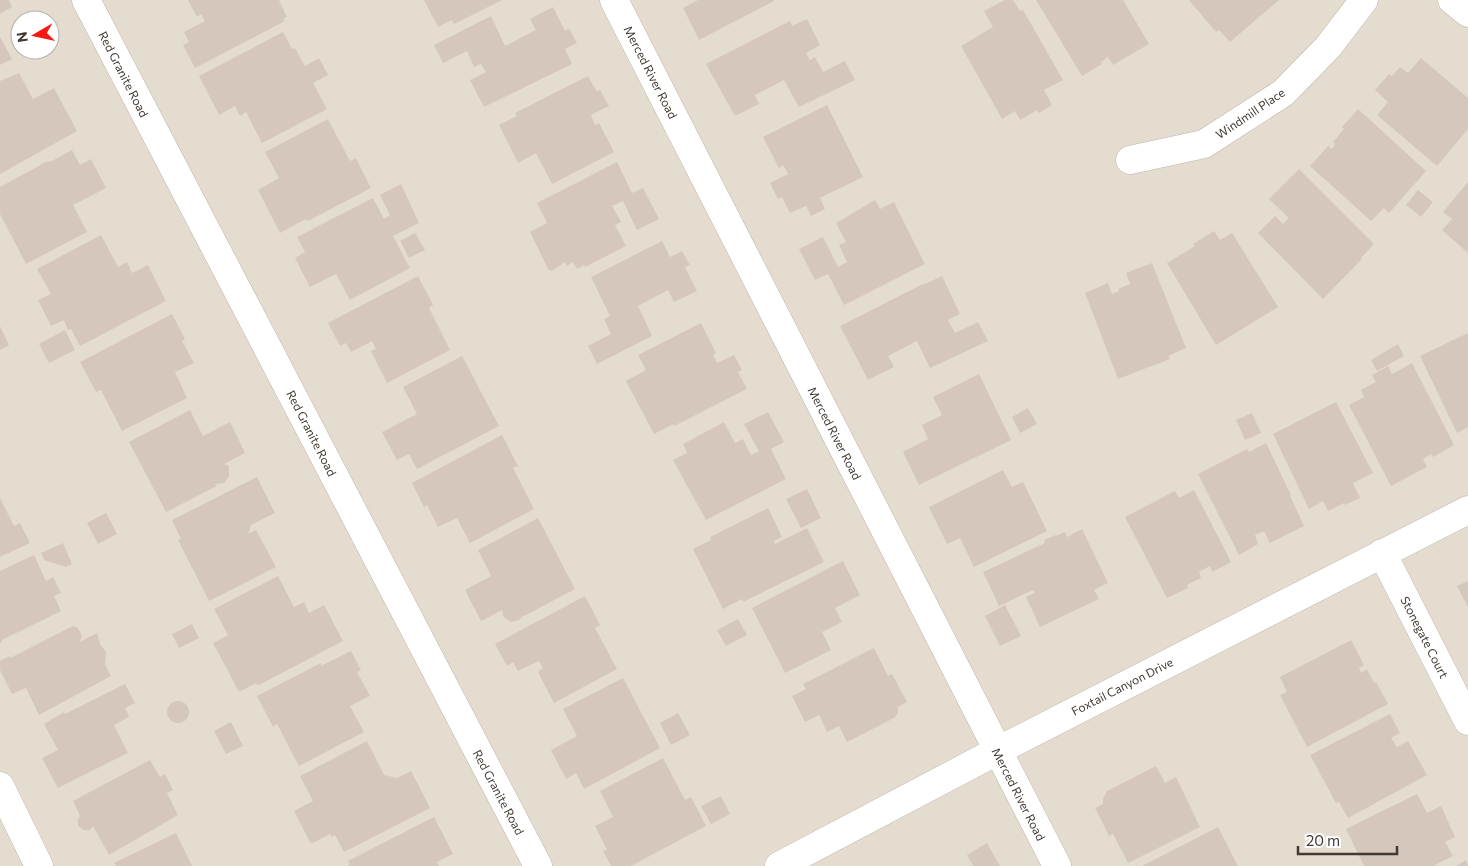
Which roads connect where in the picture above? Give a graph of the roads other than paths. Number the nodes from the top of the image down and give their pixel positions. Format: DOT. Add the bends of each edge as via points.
graph roads {
  1 [pos="86,0"];
  2 [pos="614,0"];
  3 [pos="1364,0"];
  4 [pos="1452,0"];
  5 [pos="1468,13"];
  6 [pos="1130,160"];
  7 [pos="1468,510"];
  8 [pos="1382,553"];
  9 [pos="1468,721"];
  10 [pos="997,751"];
  11 [pos="0,786"];
  12 [pos="39,866"];
  13 [pos="538,866"];
  14 [pos="779,866"];
  15 [pos="1057,866"];
  1 -- 13 [label="street, Red Granite Road"];
  2 -- 10 [label="street, Merced River Road"];
  3 -- 6 [label="street, Windmill Place" via="1328,47 1282,93 1204,144"];
  4 -- 5 [label="street"];
  7 -- 8 [label="street, Foxtail Canyon Drive"];
  8 -- 9 [label="street, Stonegate Court"];
  8 -- 10 [label="street, Foxtail Canyon Drive"];
  10 -- 14 [label="street, Foxtail Canyon Drive"];
  10 -- 15 [label="street, Merced River Road"];
  11 -- 12 [label="street"];
}
